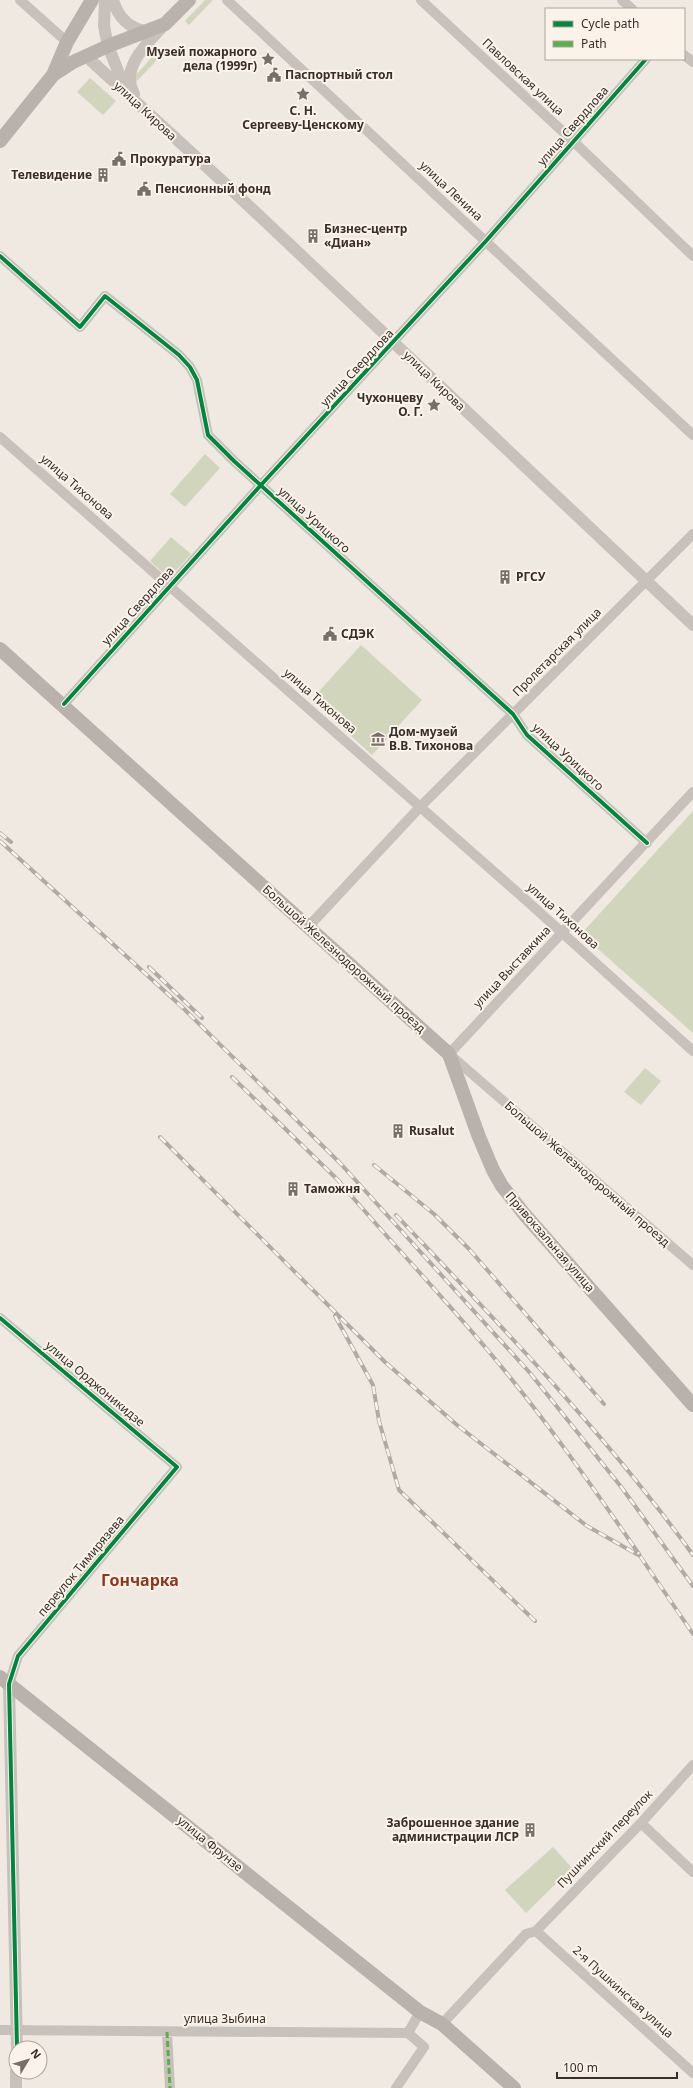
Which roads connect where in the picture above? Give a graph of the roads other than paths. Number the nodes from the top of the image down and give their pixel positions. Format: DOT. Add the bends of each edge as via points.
graph roads {
  1 [pos="20,0"];
  2 [pos="92,0"];
  3 [pos="105,0"];
  4 [pos="113,0"];
  5 [pos="189,0"];
  6 [pos="227,0"];
  7 [pos="421,0"];
  8 [pos="622,0"];
  9 [pos="631,8"];
  10 [pos="165,24"];
  11 [pos="147,31"];
  12 [pos="67,42"];
  13 [pos="108,46"];
  14 [pos="86,56"];
  15 [pos="685,56"];
  16 [pos="645,60"];
  17 [pos="693,62"];
  18 [pos="53,75"];
  19 [pos="127,94"];
  20 [pos="141,107"];
  21 [pos="0,140"];
  22 [pos="573,141"];
  23 [pos="486,241"];
  24 [pos="0,256"];
  25 [pos="693,256"];
  26 [pos="394,343"];
  27 [pos="693,434"];
  28 [pos="0,437"];
  29 [pos="261,485"];
  30 [pos="693,534"];
  31 [pos="646,582"];
  32 [pos="169,586"];
  33 [pos="693,625"];
  34 [pos="0,649"];
  35 [pos="64,704"];
  36 [pos="513,714"];
  37 [pos="693,792"];
  38 [pos="420,807"];
  39 [pos="647,843"];
  40 [pos="308,927"];
  41 [pos="562,933"];
  42 [pos="693,1051"];
  43 [pos="449,1054"];
  44 [pos="693,1265"];
  45 [pos="0,1318"];
  46 [pos="693,1405"];
  47 [pos="177,1466"];
  48 [pos="4,1680"];
  49 [pos="693,1765"];
  50 [pos="641,1823"];
  51 [pos="693,1872"];
  52 [pos="536,1931"];
  53 [pos="420,2012"];
  54 [pos="442,2024"];
  55 [pos="0,2030"];
  56 [pos="17,2030"];
  57 [pos="167,2032"];
  58 [pos="408,2033"];
  59 [pos="17,2040"];
  60 [pos="693,2073"];
  61 [pos="170,2088"];
  62 [pos="396,2088"];
  63 [pos="514,2088"];
  1 -- 12 [label="street"];
  2 -- 12 [label="main road"];
  3 -- 13 [label="street" via="104,26"];
  4 -- 11 [label="street" via="116,11 122,18 137,30"];
  5 -- 10 [label="main road"];
  6 -- 23 [label="street, улица Ленина"];
  7 -- 22 [label="street, Павловская улица"];
  8 -- 9 [label="street"];
  10 -- 11 [label="main road"];
  10 -- 20 [label="street" via="145,46 132,67 131,90"];
  11 -- 13 [label="main road"];
  12 -- 18 [label="main road"];
  13 -- 14 [label="main road"];
  13 -- 19 [label="street"];
  14 -- 18 [label="main road"];
  14 -- 19 [label="street, улица Кирова"];
  15 -- 17 [label="street"];
  16 -- 22 [label="street, улица Свердлова"];
  18 -- 21 [label="main road"];
  19 -- 20 [label="street, улица Кирова"];
  20 -- 26 [label="street, улица Кирова"];
  22 -- 23 [label="street, улица Свердлова"];
  22 -- 25 [label="street, Павловская улица"];
  23 -- 26 [label="street, улица Свердлова"];
  23 -- 27 [label="street, улица Ленина"];
  24 -- 29 [label="street, улица Урицкого" via="80,327 105,296 179,355 190,366 197,380 208,435"];
  26 -- 29 [label="street, улица Свердлова"];
  26 -- 31 [label="street, улица Кирова"];
  28 -- 32 [label="street, улица Тихонова"];
  29 -- 32 [label="street, улица Свердлова"];
  29 -- 36 [label="street, улица Урицкого"];
  30 -- 31 [label="street, Пролетарская улица"];
  31 -- 33 [label="street, улица Кирова"];
  31 -- 36 [label="street, Пролетарская улица"];
  32 -- 35 [label="street, улица Свердлова"];
  32 -- 38 [label="street, улица Тихонова"];
  34 -- 35 [label="main road, Большой Железнодорожный проезд"];
  35 -- 40 [label="main road, Большой Железнодорожный проезд"];
  36 -- 38 [label="street, Пролетарская улица"];
  36 -- 39 [label="street, улица Урицкого" via="528,736"];
  37 -- 39 [label="street, улица Выставкина"];
  38 -- 40 [label="street, Пролетарская улица"];
  38 -- 41 [label="street, улица Тихонова"];
  39 -- 41 [label="street, улица Выставкина"];
  40 -- 43 [label="main road, Большой Железнодорожный проезд"];
  41 -- 42 [label="street, улица Тихонова"];
  41 -- 43 [label="street, улица Выставкина"];
  43 -- 44 [label="street, Большой Железнодорожный проезд"];
  43 -- 46 [label="main road, Привокзальная улица" via="479,1137 502,1186"];
  45 -- 47 [label="street, улица Орджоникидзе"];
  47 -- 48 [label="street, переулок Тимирязева" via="18,1656"];
  48 -- 53 [label="main road, улица Фрунзе"];
  48 -- 56 [label="street"];
  49 -- 50 [label="street, Пушкинский переулок"];
  50 -- 51 [label="street"];
  50 -- 52 [label="street, Пушкинский переулок"];
  52 -- 54 [label="street, Пушкинский переулок" via="526,1934"];
  52 -- 60 [label="street, 2-я Пушкинская улица"];
  53 -- 54 [label="main road, улица Фрунзе"];
  53 -- 58 [label="street"];
  54 -- 63 [label="main road, улица Фрунзе"];
  55 -- 56 [label="street, улица Зыбина"];
  56 -- 57 [label="street, улица Зыбина"];
  56 -- 59 [label="street"];
  57 -- 58 [label="street, улица Зыбина"];
  57 -- 61 [label="street"];
  58 -- 62 [label="street" via="424,2047"];
}
